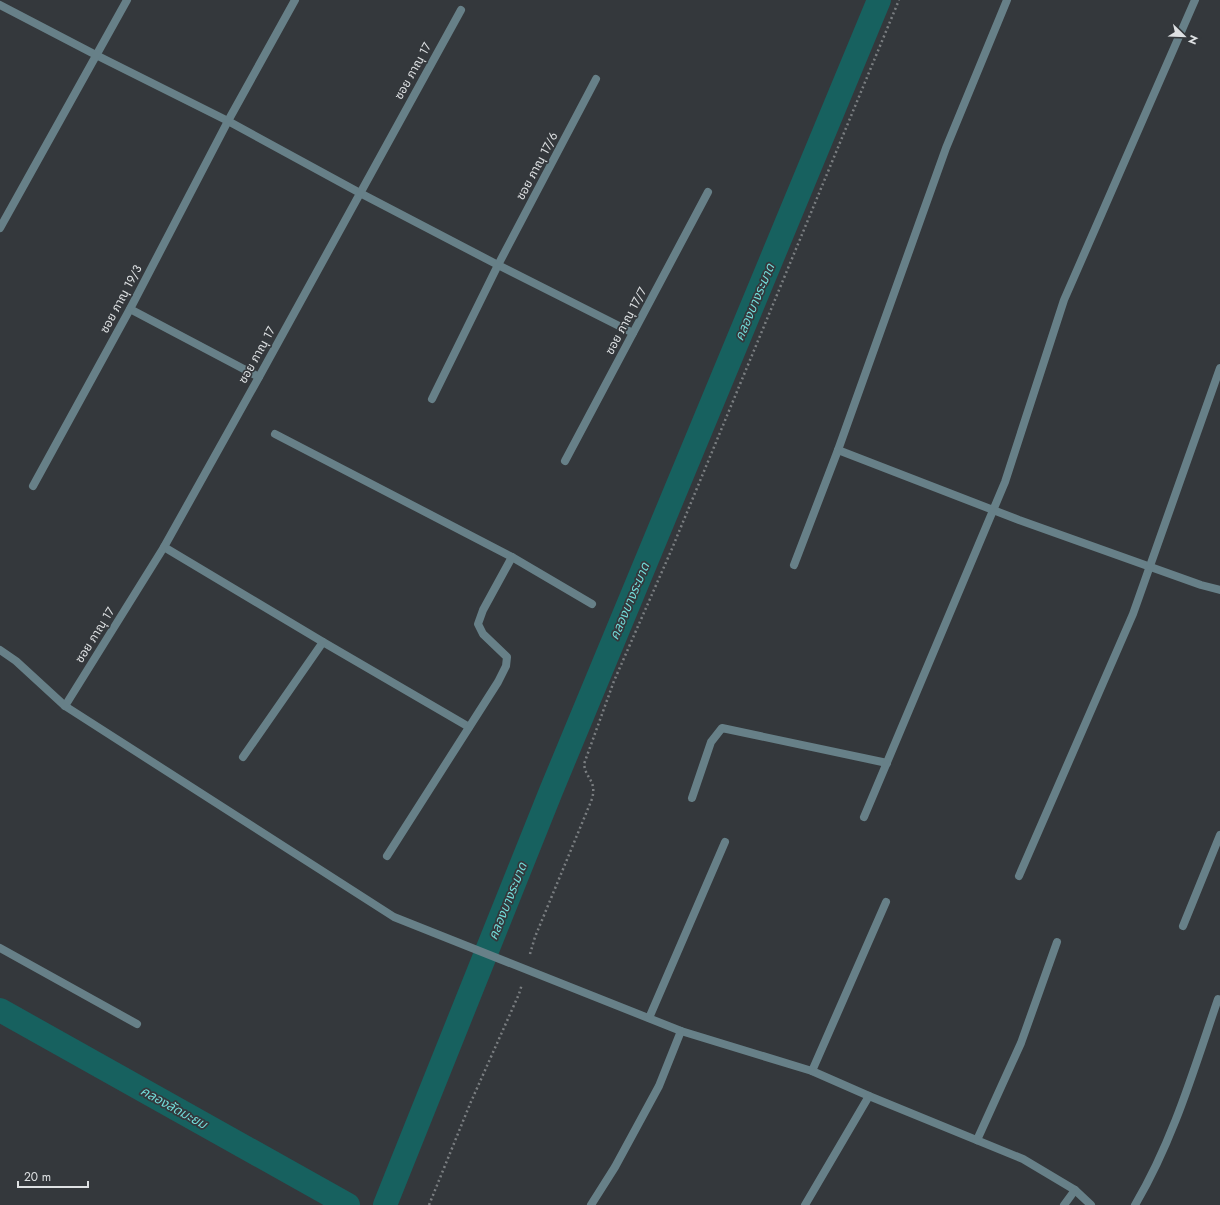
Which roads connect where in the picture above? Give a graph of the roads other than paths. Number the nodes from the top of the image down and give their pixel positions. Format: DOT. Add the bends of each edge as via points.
graph roads {
  1 [pos="127,0"];
  2 [pos="295,0"];
  3 [pos="1007,0"];
  4 [pos="1195,0"];
  5 [pos="0,5"];
  6 [pos="461,10"];
  7 [pos="96,55"];
  8 [pos="596,79"];
  9 [pos="228,121"];
  10 [pos="708,192"];
  11 [pos="360,193"];
  12 [pos="0,228"];
  13 [pos="498,265"];
  14 [pos="130,309"];
  15 [pos="633,333"];
  16 [pos="1220,368"];
  17 [pos="259,377"];
  18 [pos="432,399"];
  19 [pos="275,434"];
  20 [pos="838,450"];
  21 [pos="565,461"];
  22 [pos="32,486"];
  23 [pos="993,510"];
  24 [pos="164,547"];
  25 [pos="512,557"];
  26 [pos="794,564"];
  27 [pos="1150,567"];
  28 [pos="1220,590"];
  29 [pos="592,604"];
  30 [pos="323,642"];
  31 [pos="0,650"];
  32 [pos="65,706"];
  33 [pos="469,727"];
  34 [pos="243,757"];
  35 [pos="887,763"];
  36 [pos="692,798"];
  37 [pos="864,817"];
  38 [pos="1220,835"];
  39 [pos="725,842"];
  40 [pos="387,856"];
  41 [pos="1019,876"];
  42 [pos="886,902"];
  43 [pos="1183,926"];
  44 [pos="1057,942"];
  45 [pos="0,948"];
  46 [pos="1218,999"];
  47 [pos="649,1018"];
  48 [pos="138,1024"];
  49 [pos="681,1031"];
  50 [pos="812,1071"];
  51 [pos="869,1096"];
  52 [pos="977,1140"];
  53 [pos="1075,1190"];
  54 [pos="591,1205"];
  55 [pos="805,1205"];
  56 [pos="1064,1205"];
  57 [pos="1091,1205"];
  58 [pos="1135,1205"];
  1 -- 7 [label="street"];
  2 -- 9 [label="street, ซอย ภาณุ 19/3"];
  3 -- 20 [label="street" via="946,148"];
  4 -- 23 [label="street" via="1064,300"];
  5 -- 7 [label="street"];
  6 -- 11 [label="street, ซอย ภาณุ 17"];
  7 -- 9 [label="street"];
  7 -- 12 [label="street"];
  8 -- 13 [label="street, ซอย ภาณุ 17/6"];
  9 -- 11 [label="street"];
  9 -- 14 [label="street, ซอย ภาณุ 19/3"];
  10 -- 15 [label="street, ซอย ภาณุ 17/7"];
  11 -- 13 [label="street"];
  11 -- 17 [label="street, ซอย ภาณุ 17"];
  13 -- 15 [label="street"];
  13 -- 18 [label="street, ซอย ภาณุ 17/6"];
  14 -- 17 [label="street"];
  14 -- 22 [label="street, ซอย ภาณุ 19/3"];
  15 -- 21 [label="street, ซอย ภาณุ 17/7"];
  16 -- 27 [label="street"];
  17 -- 24 [label="street, ซอย ภาณุ 17"];
  19 -- 25 [label="street"];
  20 -- 23 [label="street"];
  20 -- 26 [label="street"];
  23 -- 27 [label="street"];
  23 -- 35 [label="street"];
  24 -- 30 [label="street"];
  24 -- 32 [label="street, ซอย ภาณุ 17"];
  25 -- 29 [label="street"];
  25 -- 33 [label="street" via="478,624 483,634 507,657 506,666"];
  27 -- 28 [label="street"];
  27 -- 41 [label="street" via="1133,614"];
  30 -- 33 [label="street"];
  30 -- 34 [label="street"];
  31 -- 32 [label="street" via="16,661"];
  32 -- 47 [label="street" via="394,917"];
  33 -- 40 [label="street"];
  35 -- 36 [label="street" via="722,728 711,742"];
  35 -- 37 [label="street"];
  38 -- 43 [label="street"];
  39 -- 47 [label="street"];
  42 -- 50 [label="street"];
  44 -- 52 [label="street" via="1021,1043"];
  45 -- 48 [label="street"];
  46 -- 58 [label="street" via="1178,1115"];
  47 -- 49 [label="street"];
  49 -- 50 [label="street"];
  49 -- 54 [label="street" via="659,1086"];
  50 -- 51 [label="street"];
  51 -- 52 [label="street"];
  51 -- 55 [label="street"];
  52 -- 53 [label="street" via="1023,1159"];
  53 -- 56 [label="street"];
  53 -- 57 [label="street"];
}
